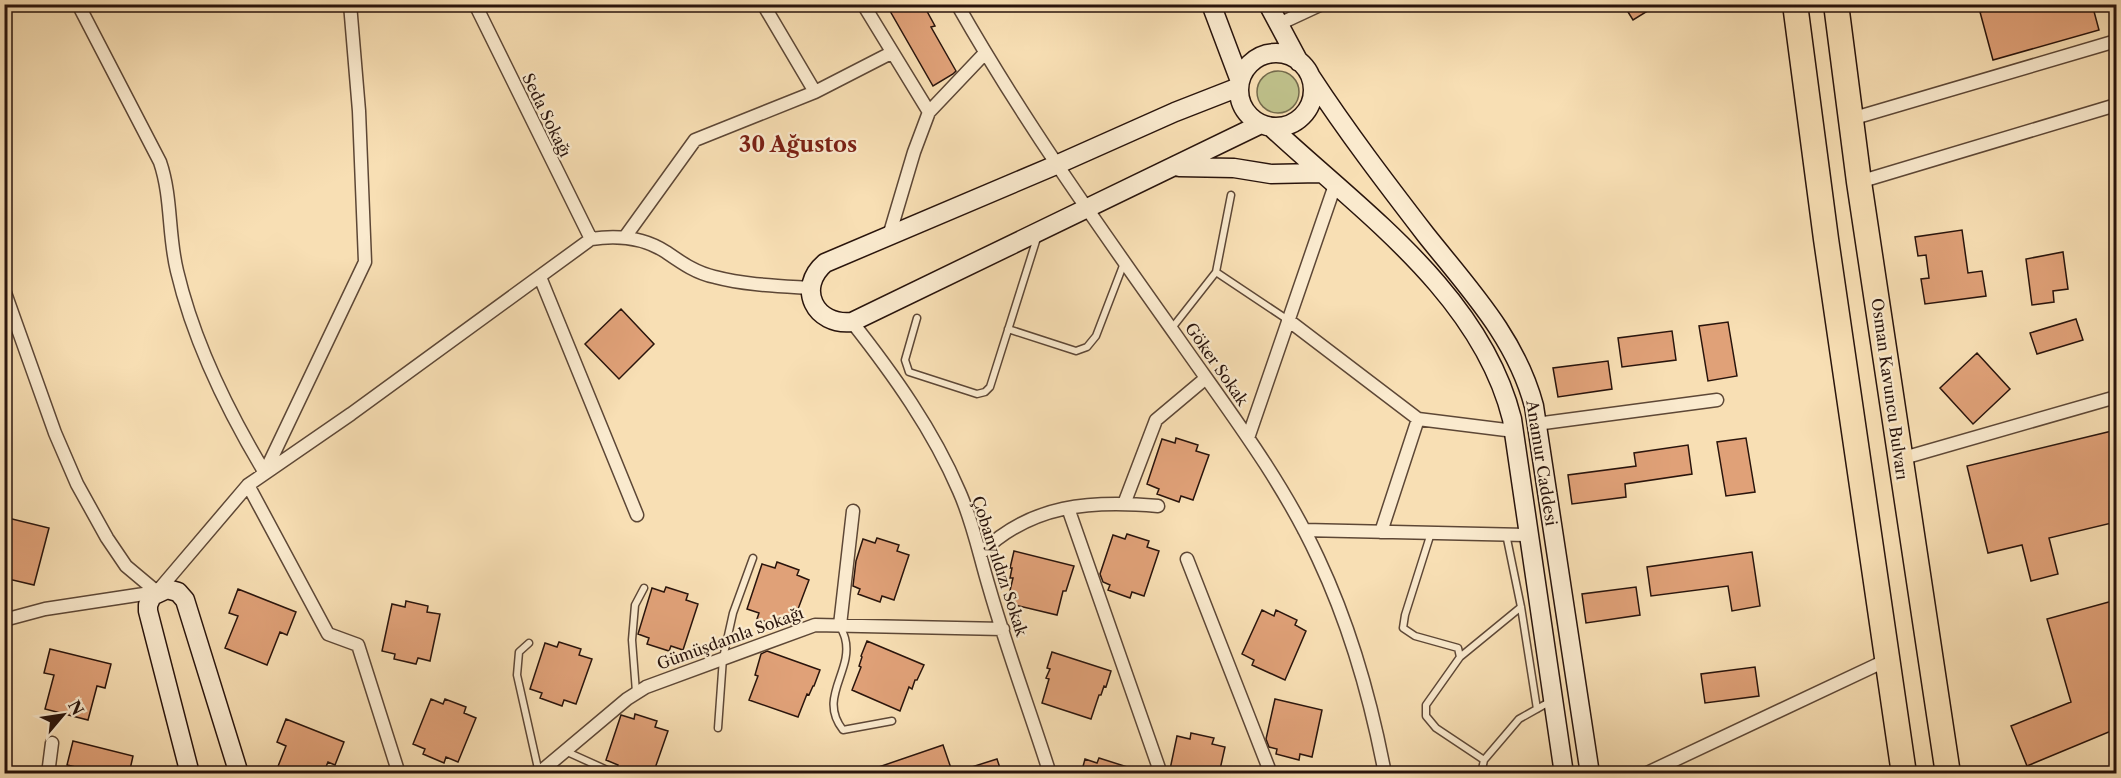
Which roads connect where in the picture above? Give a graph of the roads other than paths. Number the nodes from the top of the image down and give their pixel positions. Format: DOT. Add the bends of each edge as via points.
graph roads {
  1 [pos="78,4"];
  2 [pos="350,4"];
  3 [pos="476,4"];
  4 [pos="763,4"];
  5 [pos="863,4"];
  6 [pos="957,4"];
  7 [pos="1211,4"];
  8 [pos="1268,4"];
  9 [pos="1322,4"];
  10 [pos="1795,4"];
  11 [pos="1836,4"];
  12 [pos="1280,24"];
  13 [pos="2116,41"];
  14 [pos="891,53"];
  15 [pos="985,53"];
  16 [pos="1299,62"];
  17 [pos="1311,77"];
  18 [pos="1240,84"];
  19 [pos="815,92"];
  20 [pos="2116,105"];
  21 [pos="929,112"];
  22 [pos="1851,118"];
  23 [pos="1266,125"];
  24 [pos="1056,165"];
  25 [pos="1171,167"];
  26 [pos="1320,173"];
  27 [pos="1859,182"];
  28 [pos="1335,185"];
  29 [pos="1231,195"];
  30 [pos="1086,208"];
  31 [pos="1040,231"];
  32 [pos="890,236"];
  33 [pos="625,237"];
  34 [pos="591,239"];
  35 [pos="1124,262"];
  36 [pos="1216,272"];
  37 [pos="540,277"];
  38 [pos="811,288"];
  39 [pos="4,290"];
  40 [pos="917,318"];
  41 [pos="1288,320"];
  42 [pos="852,322"];
  43 [pos="1008,329"];
  44 [pos="1171,329"];
  45 [pos="19,330"];
  46 [pos="4,331"];
  47 [pos="1206,378"];
  48 [pos="2116,397"];
  49 [pos="1717,400"];
  50 [pos="1418,419"];
  51 [pos="1536,424"];
  52 [pos="1514,431"];
  53 [pos="1248,438"];
  54 [pos="1900,459"];
  55 [pos="265,473"];
  56 [pos="248,485"];
  57 [pos="1124,504"];
  58 [pos="1158,506"];
  59 [pos="1068,508"];
  60 [pos="853,511"];
  61 [pos="637,514"];
  62 [pos="1304,530"];
  63 [pos="1381,532"];
  64 [pos="1431,532"];
  65 [pos="1506,534"];
  66 [pos="1529,535"];
  67 [pos="981,554"];
  68 [pos="753,558"];
  69 [pos="1187,559"];
  70 [pos="644,588"];
  71 [pos="157,592"];
  72 [pos="1521,608"];
  73 [pos="4,620"];
  74 [pos="840,625"];
  75 [pos="1003,629"];
  76 [pos="529,643"];
  77 [pos="1460,657"];
  78 [pos="723,658"];
  79 [pos="1887,660"];
  80 [pos="636,692"];
  81 [pos="1545,705"];
  82 [pos="892,721"];
  83 [pos="718,728"];
  84 [pos="52,743"];
  85 [pos="565,751"];
  86 [pos="1484,759"];
  87 [pos="538,773"];
  88 [pos="48,774"];
  89 [pos="190,774"];
  90 [pos="238,774"];
  91 [pos="399,774"];
  92 [pos="616,774"];
  93 [pos="1050,774"];
  94 [pos="1161,774"];
  95 [pos="1271,774"];
  96 [pos="1386,774"];
  97 [pos="1480,774"];
  98 [pos="1563,774"];
  99 [pos="1590,774"];
  100 [pos="1646,774"];
  101 [pos="1904,774"];
  102 [pos="1948,774"];
  1 -- 55 [label="street" via="160,162 174,260 195,329 226,403"];
  2 -- 55 [label="street" via="365,262"];
  3 -- 34 [label="street, Seda Sokağı"];
  4 -- 19 [label="street"];
  5 -- 14 [label="street"];
  6 -- 15 [label="street, Göker Sokak"];
  7 -- 18 [label="street"];
  8 -- 12 [label="street"];
  9 -- 12 [label="street"];
  10 -- 79 [label="highway"];
  11 -- 22 [label="highway, Osman Kavuncu Bulvarı"];
  12 -- 16 [label="street"];
  13 -- 22 [label="street"];
  14 -- 19 [label="street"];
  14 -- 21 [label="street"];
  15 -- 21 [label="street"];
  15 -- 24 [label="street, Göker Sokak"];
  16 -- 17 [label="street"];
  16 -- 18 [label="street" via="1283,54 1265,55 1249,65"];
  17 -- 23 [label="street" via="1312,96 1305,114 1289,125"];
  17 -- 51 [label="street, Anamur Caddesi" via="1349,135 1490,315 1523,373"];
  18 -- 23 [label="street" via="1242,105 1253,119"];
  18 -- 24 [label="street"];
  19 -- 33 [label="street" via="695,140"];
  20 -- 27 [label="street"];
  21 -- 32 [label="street"];
  22 -- 27 [label="highway, Osman Kavuncu Bulvarı"];
  23 -- 25 [label="street"];
  23 -- 26 [label="street, Anamur Caddesi"];
  24 -- 30 [label="street, Göker Sokak"];
  24 -- 32 [label="street"];
  25 -- 26 [label="street"];
  25 -- 30 [label="street"];
  26 -- 28 [label="street, Anamur Caddesi"];
  27 -- 54 [label="highway, Osman Kavuncu Bulvarı"];
  28 -- 41 [label="street"];
  28 -- 52 [label="street, Anamur Caddesi" via="1422,268 1470,326 1499,377"];
  29 -- 36 [label="lane"];
  30 -- 31 [label="street"];
  30 -- 35 [label="street, Göker Sokak"];
  31 -- 42 [label="street"];
  31 -- 43 [label="lane"];
  32 -- 38 [label="street" via="825,263 815,274"];
  33 -- 34 [label="street"];
  33 -- 38 [label="street" via="655,246 688,267 716,278"];
  34 -- 37 [label="street"];
  35 -- 43 [label="lane" via="1096,336 1087,347 1076,351"];
  35 -- 44 [label="street, Göker Sokak"];
  36 -- 41 [label="lane"];
  36 -- 44 [label="lane"];
  37 -- 55 [label="street"];
  37 -- 61 [label="street"];
  38 -- 42 [label="street" via="814,303 823,315 837,322"];
  39 -- 45 [label="street"];
  40 -- 43 [label="lane" via="905,360 909,372 977,394 990,387"];
  41 -- 50 [label="street"];
  41 -- 53 [label="street"];
  42 -- 67 [label="street, Çobanyıldızı Sokak" via="898,383 934,443 959,491"];
  44 -- 47 [label="street, Göker Sokak"];
  45 -- 46 [label="street"];
  45 -- 71 [label="street" via="65,459 89,509 126,566"];
  47 -- 53 [label="street, Göker Sokak"];
  47 -- 57 [label="street" via="1156,420"];
  48 -- 54 [label="street"];
  49 -- 51 [label="street"];
  50 -- 52 [label="street"];
  50 -- 63 [label="street"];
  51 -- 99 [label="street, Anamur Caddesi"];
  52 -- 66 [label="street, Anamur Caddesi"];
  53 -- 62 [label="street, Göker Sokak"];
  54 -- 102 [label="highway, Osman Kavuncu Bulvarı"];
  55 -- 56 [label="street"];
  56 -- 71 [label="street"];
  56 -- 91 [label="street" via="328,634 358,645"];
  57 -- 58 [label="street"];
  57 -- 59 [label="street"];
  59 -- 67 [label="street" via="1024,521"];
  59 -- 94 [label="street"];
  60 -- 74 [label="street"];
  62 -- 63 [label="street"];
  62 -- 96 [label="street, Göker Sokak" via="1350,638"];
  63 -- 64 [label="street"];
  64 -- 65 [label="street"];
  64 -- 77 [label="lane" via="1404,628 1415,636 1458,648"];
  65 -- 66 [label="street"];
  65 -- 72 [label="lane"];
  66 -- 81 [label="street, Anamur Caddesi"];
  67 -- 75 [label="street, Çobanyıldızı Sokak"];
  68 -- 78 [label="lane" via="733,613"];
  69 -- 95 [label="street"];
  70 -- 80 [label="lane" via="635,605 632,640"];
  71 -- 73 [label="street" via="45,609"];
  71 -- 89 [label="street" via="148,611"];
  71 -- 90 [label="street" via="172,590 184,600"];
  72 -- 77 [label="lane"];
  72 -- 81 [label="lane"];
  74 -- 75 [label="street, Gümüşdamla Sokağı"];
  74 -- 78 [label="street, Gümüşdamla Sokağı" via="815,625"];
  74 -- 82 [label="lane" via="846,640 833,701 835,720 843,730"];
  75 -- 93 [label="street, Çobanyıldızı Sokak"];
  76 -- 87 [label="lane" via="519,652 517,675"];
  77 -- 86 [label="lane" via="1426,705 1425,716 1436,728"];
  78 -- 80 [label="street, Gümüşdamla Sokağı"];
  78 -- 83 [label="lane"];
  79 -- 100 [label="street"];
  79 -- 101 [label="highway"];
  80 -- 85 [label="street, Gümüşdamla Sokağı"];
  81 -- 86 [label="lane" via="1519,719"];
  81 -- 98 [label="street, Anamur Caddesi"];
  84 -- 88 [label="street"];
  85 -- 87 [label="street, Gümüşdamla Sokağı"];
  85 -- 92 [label="lane"];
  86 -- 97 [label="lane"];
}
